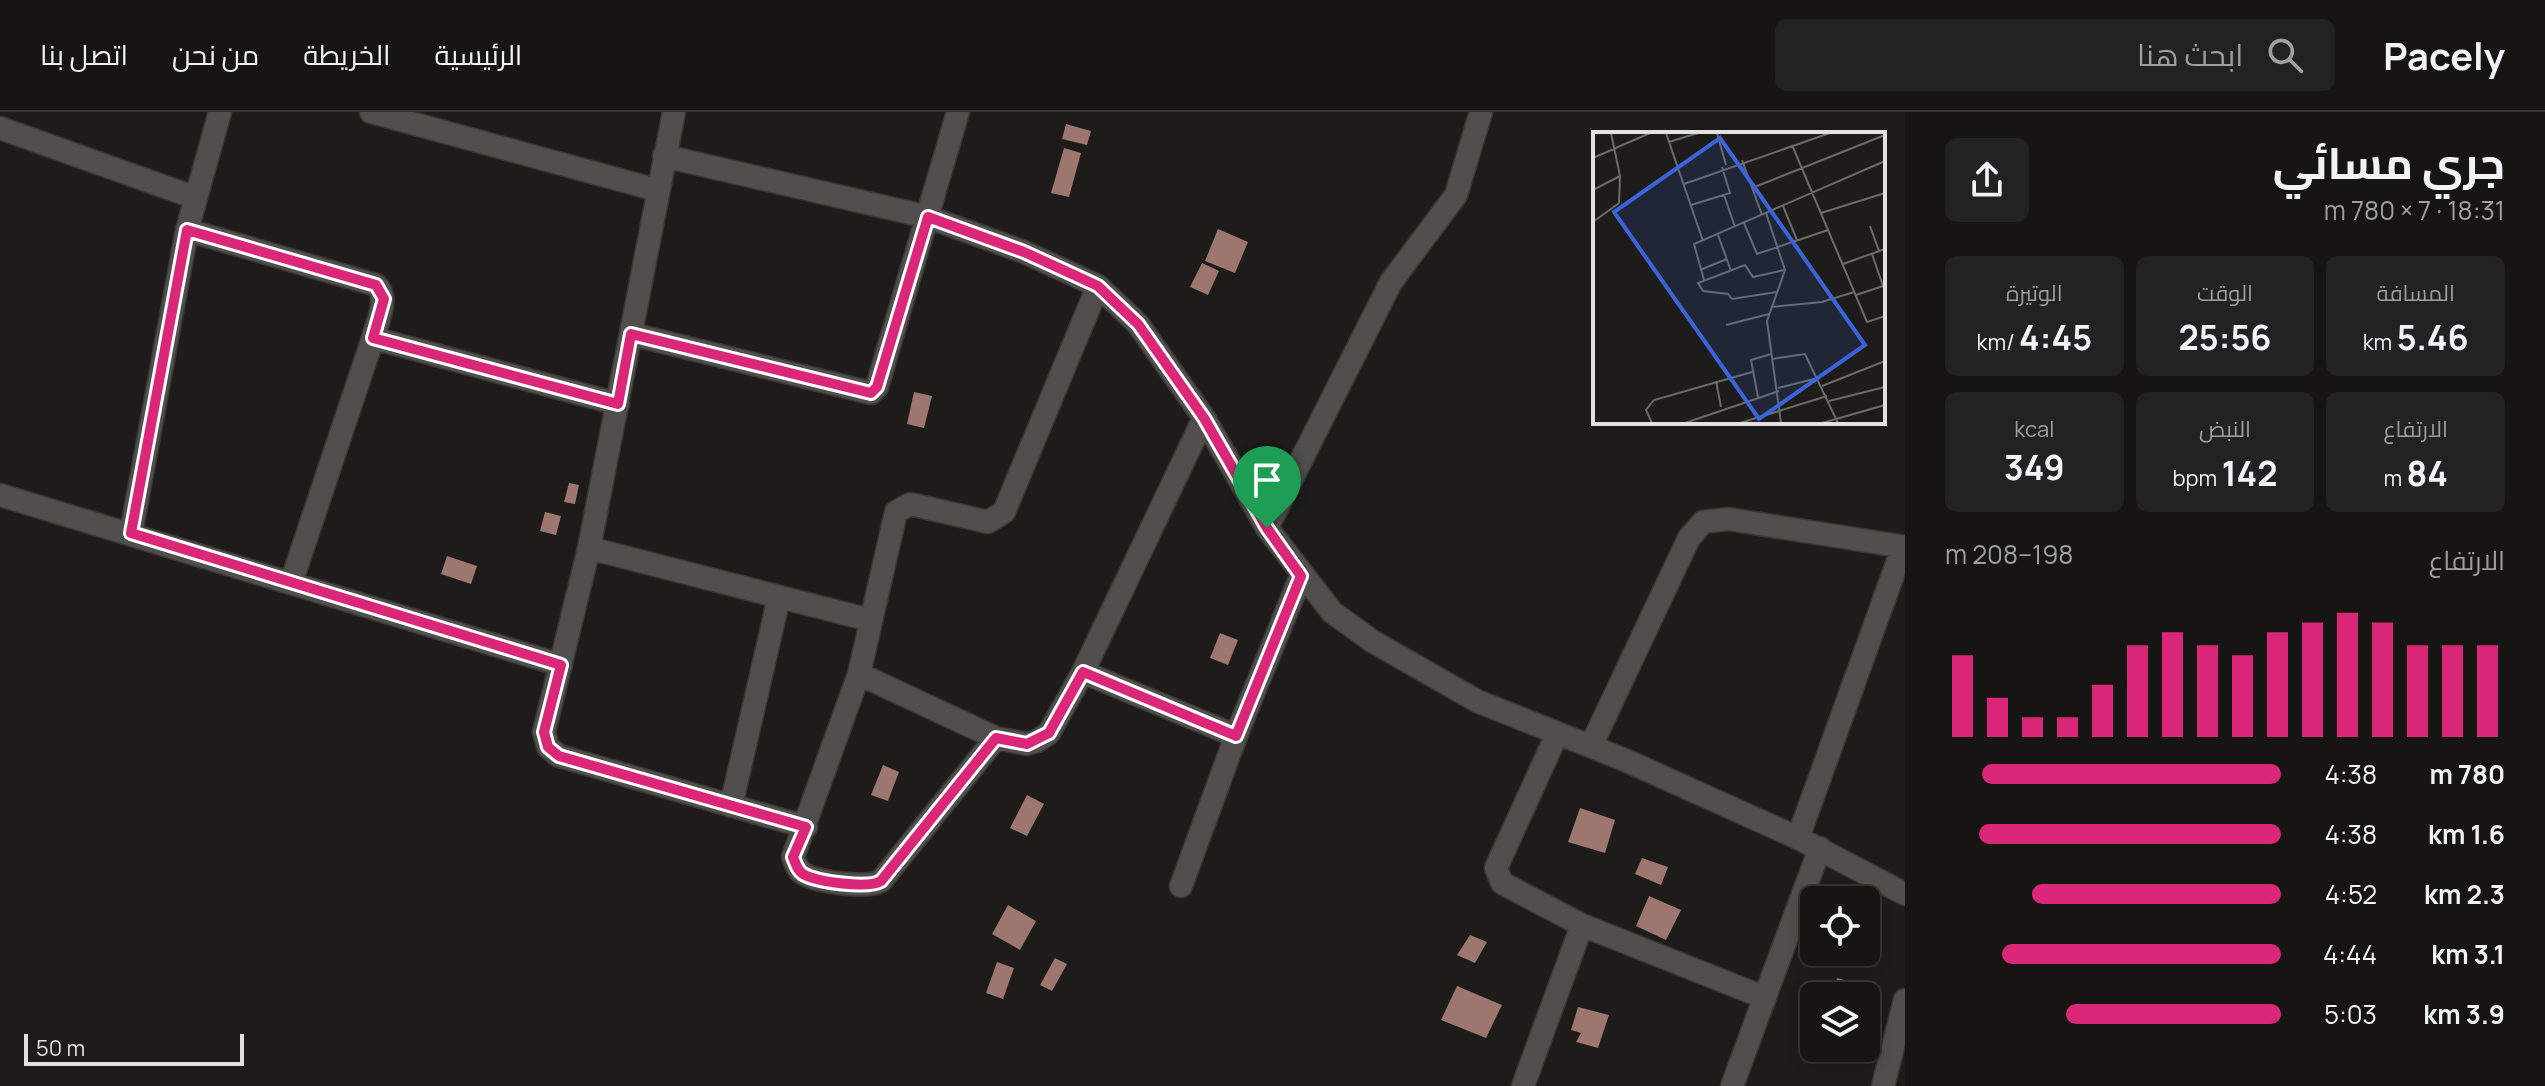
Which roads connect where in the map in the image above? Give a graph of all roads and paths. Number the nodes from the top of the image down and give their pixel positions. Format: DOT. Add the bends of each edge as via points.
graph roads {
  1 [pos="220,112"];
  2 [pos="371,112"];
  3 [pos="455,112"];
  4 [pos="674,112"];
  5 [pos="958,112"];
  6 [pos="1481,112"];
  7 [pos="0,128"];
  8 [pos="449,134"];
  9 [pos="664,156"];
  10 [pos="657,190"];
  11 [pos="196,198"];
  12 [pos="928,217"];
  13 [pos="187,230"];
  14 [pos="1098,286"];
  15 [pos="631,334"];
  16 [pos="373,338"];
  17 [pos="618,404"];
  18 [pos="1204,418"];
  19 [pos="0,495"];
  20 [pos="1267,528"];
  21 [pos="131,533"];
  22 [pos="1904,547"];
  23 [pos="589,548"];
  24 [pos="1301,576"];
  25 [pos="291,583"];
  26 [pos="779,597"];
  27 [pos="870,620"];
  28 [pos="561,665"];
  29 [pos="1083,672"];
  30 [pos="859,674"];
  31 [pos="1557,734"];
  32 [pos="1236,736"];
  33 [pos="996,738"];
  34 [pos="1591,746"];
  35 [pos="731,806"];
  36 [pos="806,827"];
  37 [pos="1798,838"];
  38 [pos="1820,848"];
  39 [pos="1181,886"];
  40 [pos="1905,894"];
  41 [pos="1582,925"];
  42 [pos="1763,997"];
  43 [pos="1905,1000"];
  44 [pos="1523,1086"];
  45 [pos="1732,1086"];
  46 [pos="1883,1086"];
  1 -- 11 [label="street"];
  2 -- 8 [label="street"];
  3 -- 8 [label="street"];
  4 -- 9 [label="street"];
  5 -- 12 [label="street"];
  6 -- 20 [label="street" via="1456,195 1391,282"];
  7 -- 11 [label="street"];
  8 -- 10 [label="street"];
  9 -- 10 [label="street"];
  9 -- 12 [label="street"];
  10 -- 15 [label="street"];
  11 -- 13 [label="street"];
  12 -- 14 [label="street"];
  12 -- 15 [label="street" via="871,393"];
  13 -- 16 [label="street" via="376,285 384,299"];
  13 -- 21 [label="street"];
  14 -- 18 [label="street" via="1138,324"];
  14 -- 27 [label="street" via="1004,512 988,522 902,506 896,512"];
  15 -- 17 [label="street"];
  16 -- 17 [label="street"];
  16 -- 25 [label="street"];
  17 -- 23 [label="street"];
  18 -- 20 [label="street"];
  18 -- 29 [label="street"];
  19 -- 21 [label="street"];
  20 -- 24 [label="street"];
  21 -- 25 [label="street"];
  22 -- 34 [label="street" via="1728,519 1703,522 1689,538"];
  22 -- 37 [label="street"];
  23 -- 26 [label="street"];
  23 -- 28 [label="street"];
  24 -- 31 [label="street" via="1332,612 1372,641 1477,701"];
  24 -- 32 [label="street"];
  25 -- 28 [label="street"];
  26 -- 27 [label="street"];
  26 -- 35 [label="street"];
  27 -- 30 [label="street"];
  28 -- 35 [label="street" via="544,732 548,747 559,756"];
  29 -- 32 [label="street"];
  29 -- 33 [label="street" via="1049,733 1027,744"];
  30 -- 33 [label="street"];
  30 -- 36 [label="street"];
  31 -- 34 [label="street"];
  31 -- 41 [label="street" via="1496,868 1497,877"];
  32 -- 39 [label="street"];
  33 -- 36 [label="street" via="874,885 805,875 793,857"];
  34 -- 37 [label="street"];
  35 -- 36 [label="street"];
  37 -- 38 [label="street"];
  38 -- 40 [label="street"];
  38 -- 42 [label="street"];
  41 -- 42 [label="street"];
  41 -- 44 [label="street"];
  42 -- 45 [label="street"];
  43 -- 46 [label="street"];
}
